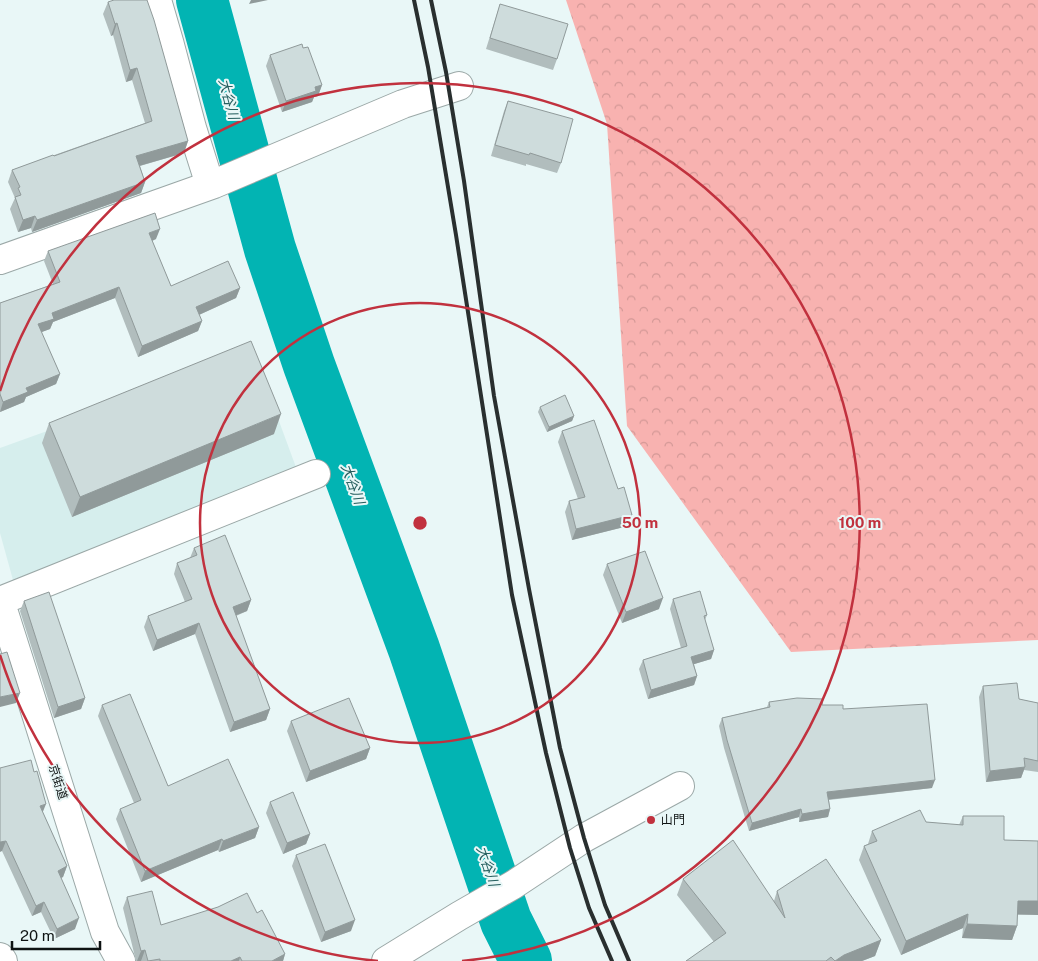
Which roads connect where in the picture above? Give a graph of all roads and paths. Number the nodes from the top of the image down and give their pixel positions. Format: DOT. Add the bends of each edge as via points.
graph roads {
  1 [pos="157,0"];
  2 [pos="459,86"];
  3 [pos="212,184"];
  4 [pos="0,260"];
  5 [pos="316,474"];
  6 [pos="0,601"];
  7 [pos="680,786"];
  8 [pos="0,957"];
  9 [pos="3,961"];
  10 [pos="121,961"];
  11 [pos="386,961"];
  1 -- 3 [label="street" via="192,128"];
  2 -- 3 [label="street" via="403,104"];
  3 -- 4 [label="street"];
  5 -- 6 [label="street"];
  6 -- 10 [label="street, 京街道" via="105,932"];
  7 -- 11 [label="street" via="584,838"];
  8 -- 9 [label="street"];
}
